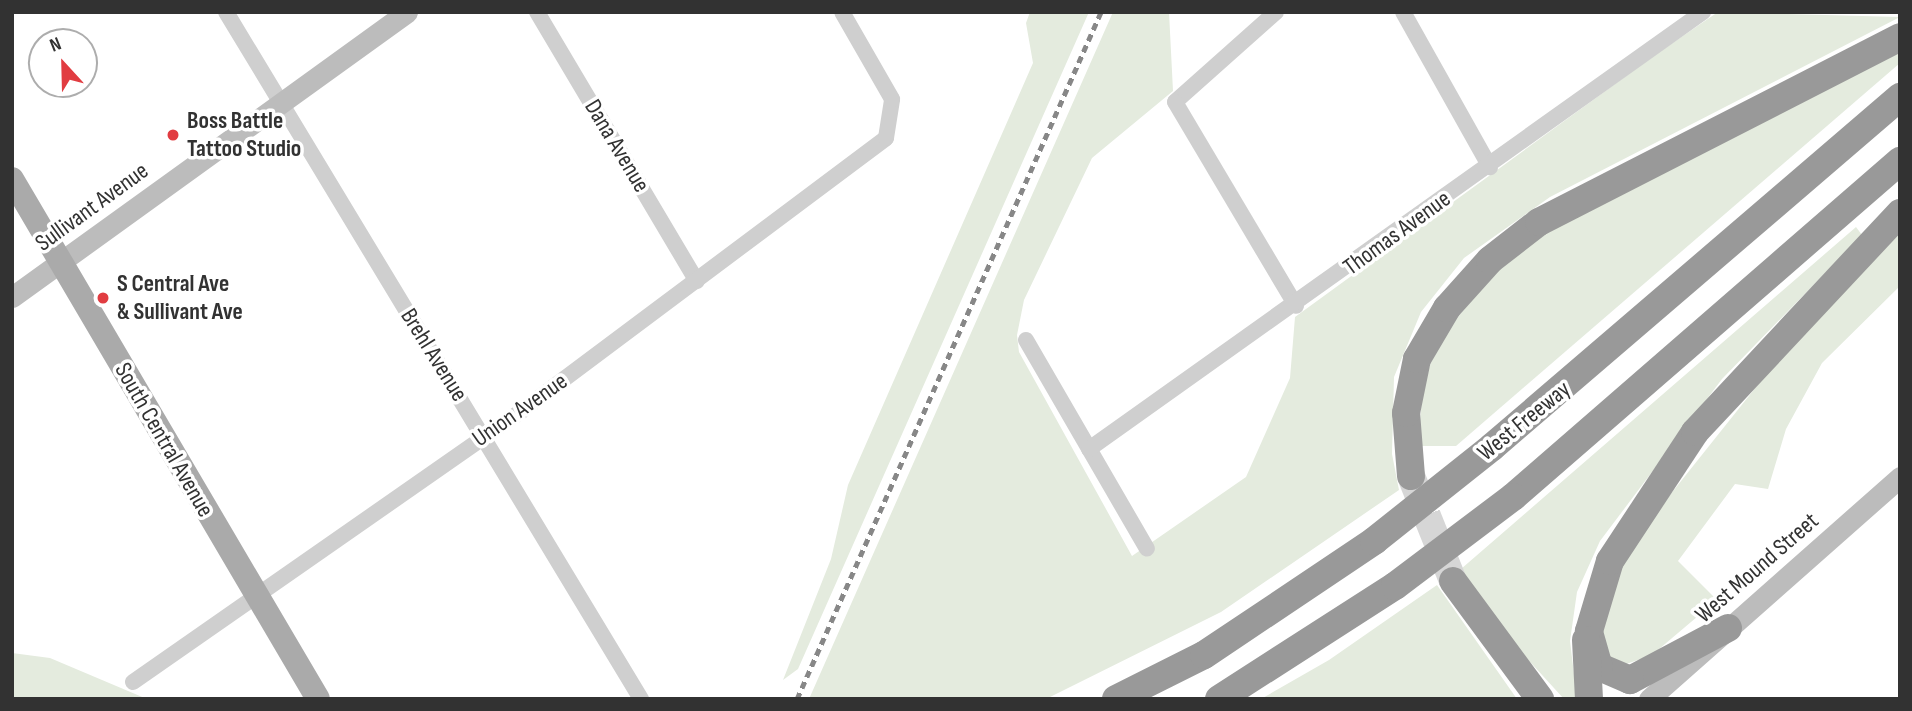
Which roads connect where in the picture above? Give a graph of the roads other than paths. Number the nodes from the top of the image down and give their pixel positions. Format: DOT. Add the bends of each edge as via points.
graph roads {
  1 [pos="226,12"];
  2 [pos="407,12"];
  3 [pos="537,12"];
  4 [pos="842,12"];
  5 [pos="1276,12"];
  6 [pos="1402,12"];
  7 [pos="1702,12"];
  8 [pos="1900,37"];
  9 [pos="1900,97"];
  10 [pos="281,102"];
  11 [pos="1900,161"];
  12 [pos="1490,167"];
  13 [pos="12,179"];
  14 [pos="1900,214"];
  15 [pos="61,262"];
  16 [pos="697,281"];
  17 [pos="12,297"];
  18 [pos="1296,306"];
  19 [pos="1026,340"];
  20 [pos="484,436"];
  21 [pos="1089,449"];
  22 [pos="1411,476"];
  23 [pos="1900,477"];
  24 [pos="1147,549"];
  25 [pos="1453,581"];
  26 [pos="256,597"];
  27 [pos="1728,628"];
  28 [pos="1589,631"];
  29 [pos="133,682"];
  30 [pos="318,699"];
  31 [pos="641,699"];
  32 [pos="1116,699"];
  33 [pos="1219,699"];
  34 [pos="1540,699"];
  35 [pos="1589,699"];
  36 [pos="1649,699"];
  1 -- 10 [label="street, Brehl Avenue"];
  2 -- 10 [label="street, Sullivant Avenue"];
  3 -- 16 [label="street, Dana Avenue"];
  4 -- 16 [label="street, Union Avenue" via="892,99 893,122 874,149"];
  5 -- 18 [label="street" via="1175,102"];
  6 -- 12 [label="street"];
  7 -- 12 [label="street, Thomas Avenue"];
  8 -- 22 [label="highway" via="1539,222 1490,260 1447,308 1417,359 1406,413"];
  9 -- 32 [label="highway, West Freeway, bridge" via="1492,447 1374,541 1203,655"];
  10 -- 15 [label="street, Sullivant Avenue"];
  10 -- 20 [label="street, Brehl Avenue"];
  11 -- 33 [label="highway, West Freeway, bridge" via="1513,497 1395,586"];
  12 -- 18 [label="street, Thomas Avenue"];
  13 -- 15 [label="main road, South Central Avenue"];
  14 -- 28 [label="highway" via="1695,432 1610,561"];
  15 -- 17 [label="street, Sullivant Avenue"];
  15 -- 26 [label="main road, South Central Avenue"];
  16 -- 20 [label="street, Union Avenue"];
  18 -- 21 [label="street, Thomas Avenue"];
  19 -- 21 [label="street"];
  20 -- 26 [label="street, Union Avenue"];
  20 -- 31 [label="street, Brehl Avenue"];
  21 -- 24 [label="street"];
  23 -- 27 [label="street, West Mound Street"];
  25 -- 34 [label="highway"];
  26 -- 29 [label="street, Union Avenue"];
  26 -- 30 [label="main road, South Central Avenue"];
  27 -- 28 [label="highway" via="1630,680 1599,667"];
  27 -- 36 [label="street, West Mound Street"];
  28 -- 35 [label="highway" via="1582,653"];
}
